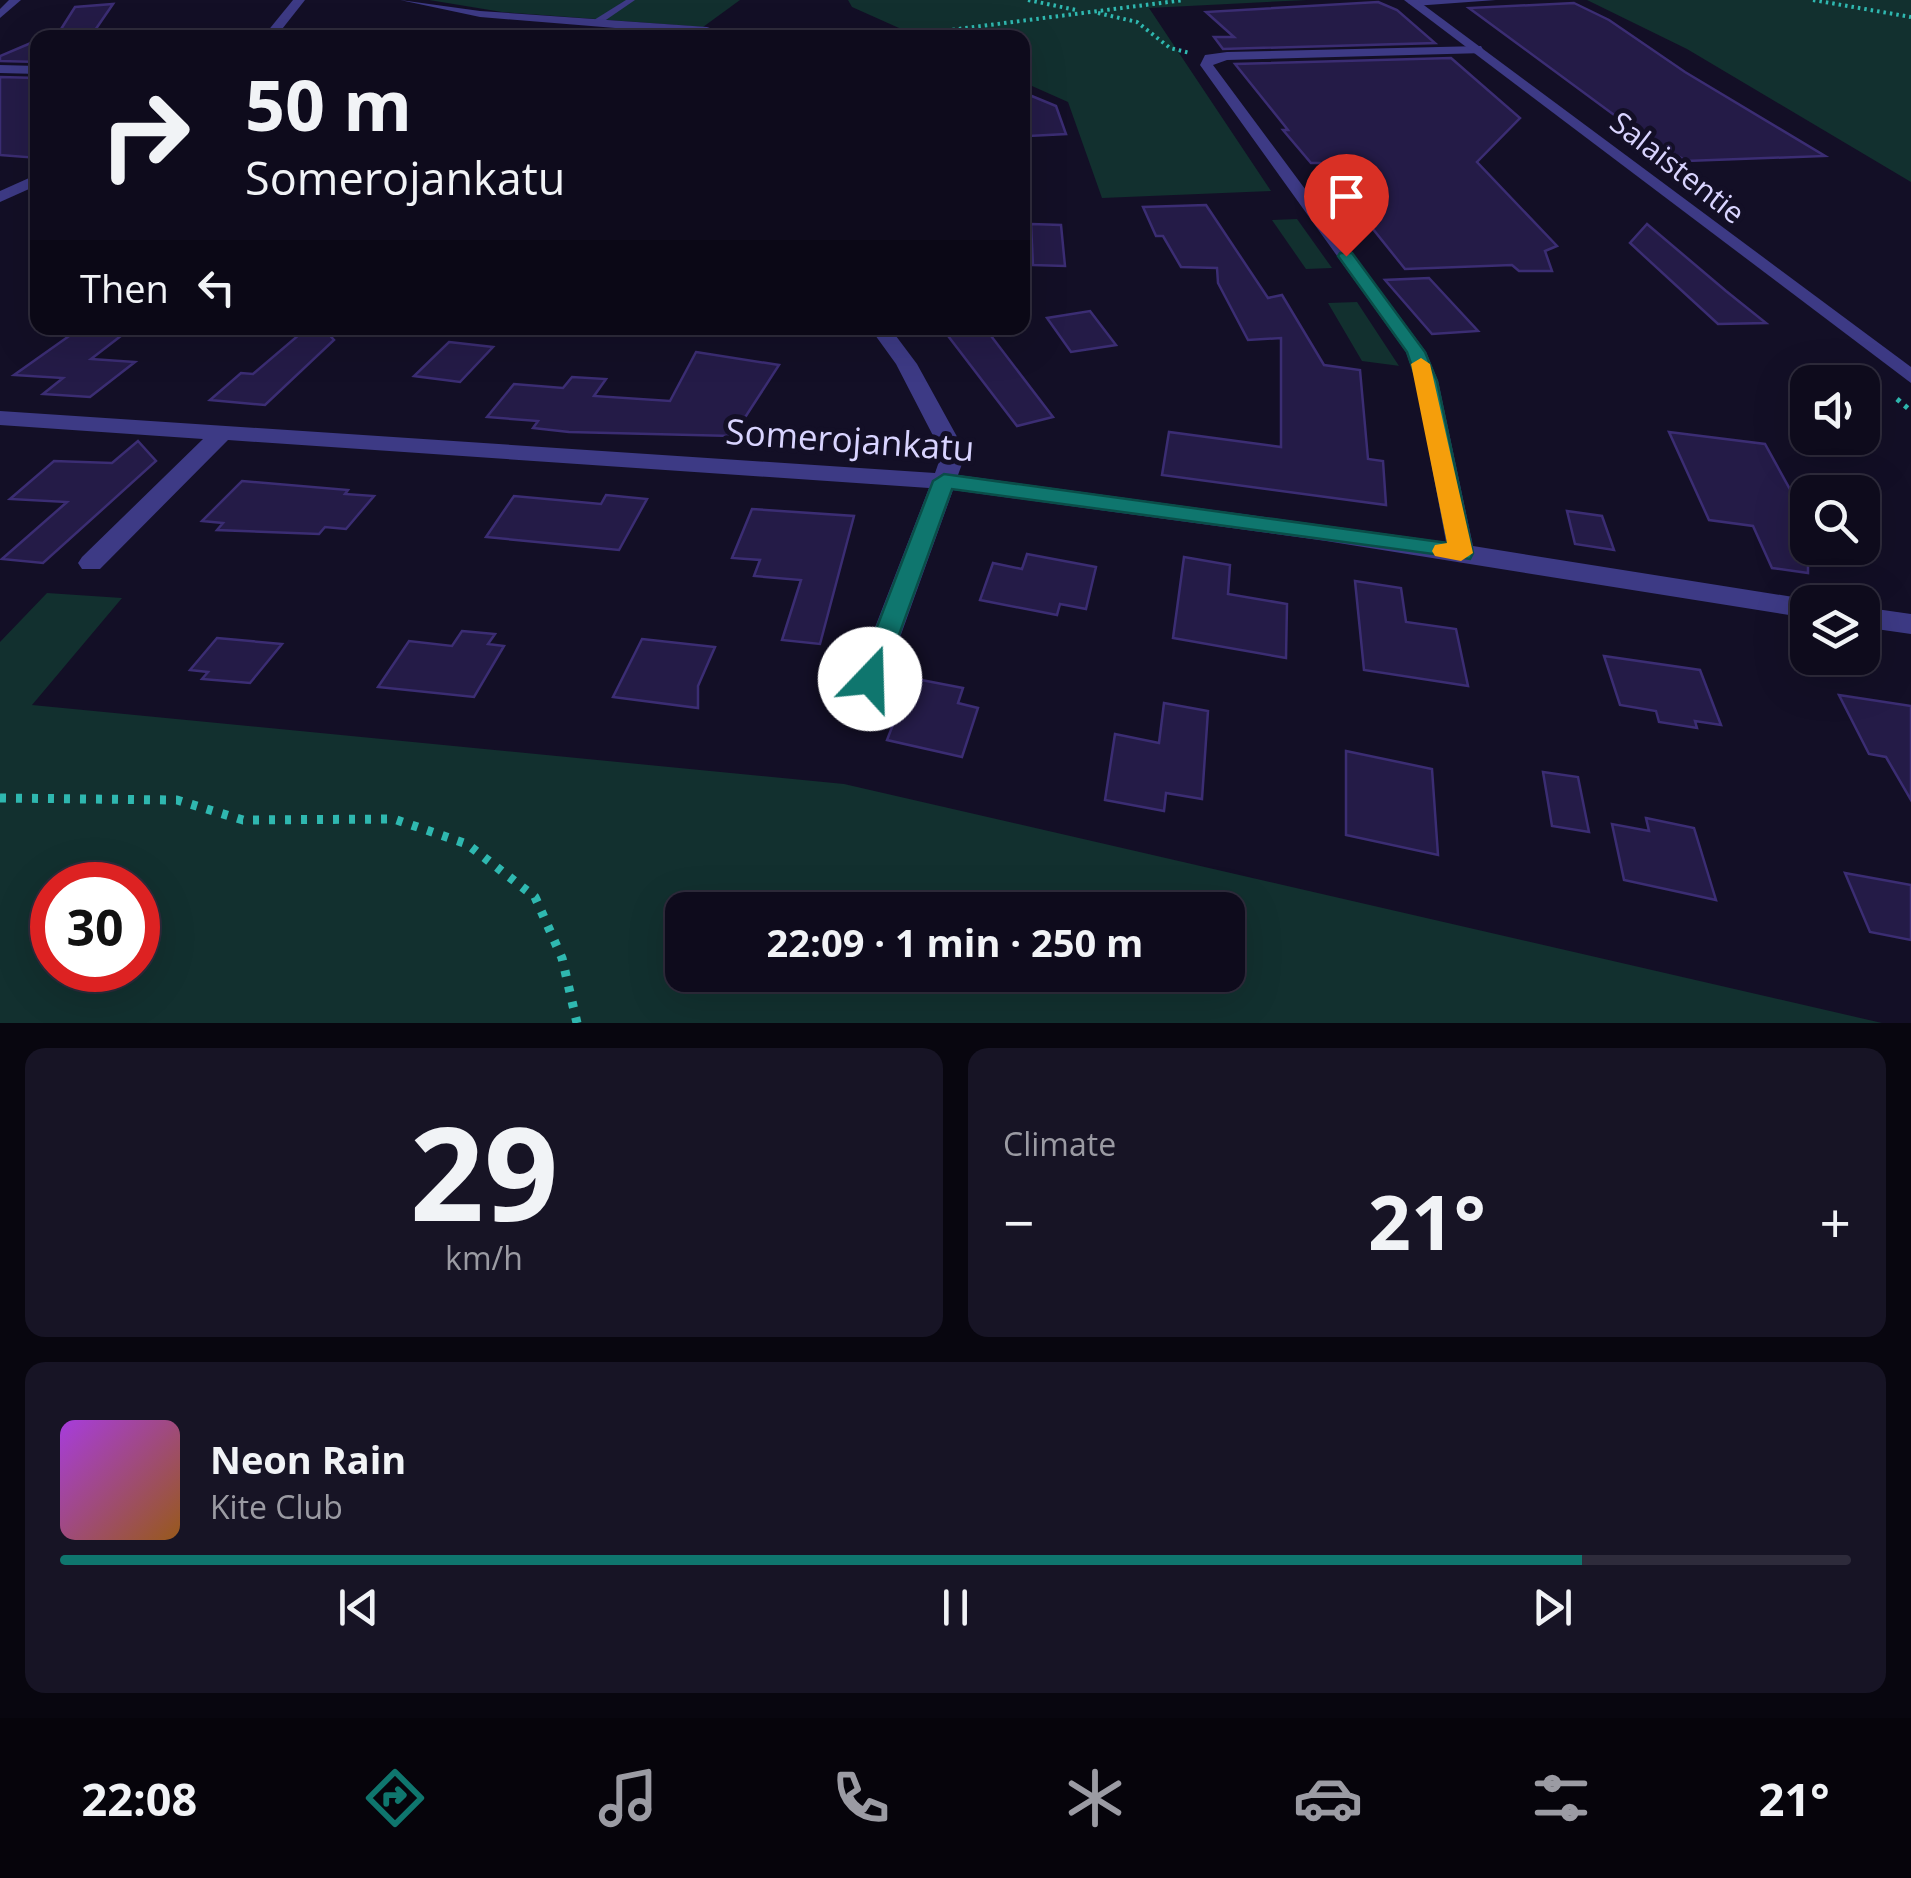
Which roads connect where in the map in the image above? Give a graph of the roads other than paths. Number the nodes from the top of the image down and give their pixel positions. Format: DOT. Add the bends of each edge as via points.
graph roads {
  1 [pos="15,0"];
  2 [pos="299,0"];
  3 [pos="406,0"];
  4 [pos="632,0"];
  5 [pos="1490,0"];
  6 [pos="1412,1"];
  7 [pos="0,15"];
  8 [pos="597,22"];
  9 [pos="275,30"];
  10 [pos="695,30"];
  11 [pos="1481,50"];
  12 [pos="0,69"];
  13 [pos="30,70"];
  14 [pos="30,183"];
  15 [pos="0,197"];
  16 [pos="885,335"];
  17 [pos="1911,377"];
  18 [pos="0,418"];
  19 [pos="220,435"];
  20 [pos="944,481"];
  21 [pos="1461,553"];
  22 [pos="91,564"];
  23 [pos="1790,605"];
  24 [pos="1880,619"];
  25 [pos="1911,624"];
  26 [pos="870,679"];
  1 -- 7 [label="street"];
  2 -- 9 [label="street"];
  3 -- 8 [label="street" via="480,14"];
  4 -- 8 [label="lane"];
  5 -- 6 [label="street"];
  6 -- 11 [label="street, Salaistentie"];
  8 -- 10 [label="street"];
  11 -- 17 [label="street, Salaistentie"];
  11 -- 21 [label="street" via="1210,58 1206,65 1416,352"];
  12 -- 13 [label="street"];
  14 -- 15 [label="street"];
  16 -- 20 [label="street" via="954,454"];
  18 -- 19 [label="street, Somerojankatu"];
  19 -- 20 [label="street, Somerojankatu"];
  19 -- 22 [label="street"];
  20 -- 21 [label="street, Somerojankatu"];
  20 -- 26 [label="street"];
  21 -- 23 [label="street, Somerojankatu"];
  24 -- 25 [label="street"];
}
